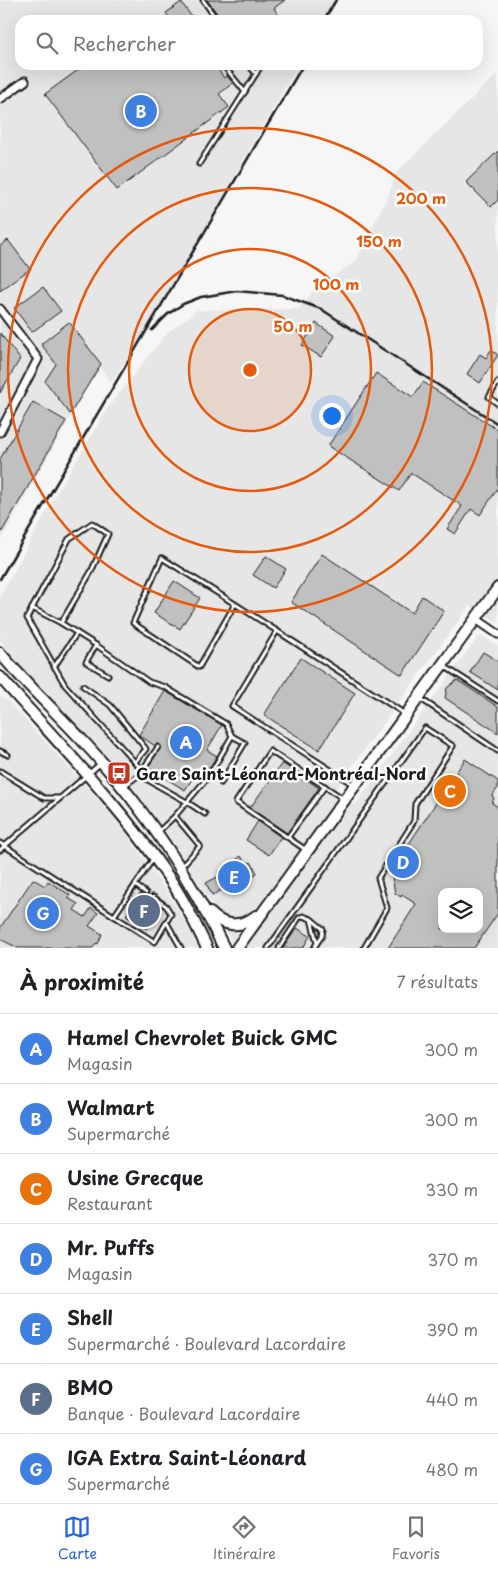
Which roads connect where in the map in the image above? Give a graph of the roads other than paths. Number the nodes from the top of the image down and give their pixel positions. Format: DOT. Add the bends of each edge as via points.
graph roads {
  1 [pos="203,0"];
  2 [pos="214,15"];
  3 [pos="227,70"];
  4 [pos="253,70"];
  5 [pos="258,70"];
  6 [pos="256,74"];
  7 [pos="25,81"];
  8 [pos="245,92"];
  9 [pos="0,99"];
  10 [pos="199,164"];
  11 [pos="0,309"];
  12 [pos="498,382"];
  13 [pos="498,404"];
  14 [pos="0,432"];
  15 [pos="498,588"];
  16 [pos="235,604"];
  17 [pos="32,608"];
  18 [pos="476,619"];
  19 [pos="61,623"];
  20 [pos="277,631"];
  21 [pos="77,633"];
  22 [pos="498,634"];
  23 [pos="96,645"];
  24 [pos="0,653"];
  25 [pos="442,665"];
  26 [pos="54,667"];
  27 [pos="108,675"];
  28 [pos="0,677"];
  29 [pos="83,686"];
  30 [pos="418,698"];
  31 [pos="498,701"];
  32 [pos="406,715"];
  33 [pos="232,736"];
  34 [pos="158,747"];
  35 [pos="498,751"];
  36 [pos="0,752"];
  37 [pos="8,755"];
  38 [pos="135,762"];
  39 [pos="101,763"];
  40 [pos="142,770"];
  41 [pos="0,772"];
  42 [pos="88,774"];
  43 [pos="139,775"];
  44 [pos="221,783"];
  45 [pos="325,786"];
  46 [pos="354,786"];
  47 [pos="121,788"];
  48 [pos="60,798"];
  49 [pos="344,799"];
  50 [pos="187,802"];
  51 [pos="205,814"];
  52 [pos="176,816"];
  53 [pos="157,832"];
  54 [pos="288,837"];
  55 [pos="0,843"];
  56 [pos="5,846"];
  57 [pos="0,850"];
  58 [pos="308,850"];
  59 [pos="154,858"];
  60 [pos="181,867"];
  61 [pos="135,885"];
  62 [pos="146,893"];
  63 [pos="153,897"];
  64 [pos="204,906"];
  65 [pos="267,907"];
  66 [pos="114,916"];
  67 [pos="311,919"];
  68 [pos="167,922"];
  69 [pos="317,943"];
  70 [pos="181,948"];
  71 [pos="207,948"];
  72 [pos="224,948"];
  73 [pos="237,948"];
  74 [pos="268,948"];
  75 [pos="279,948"];
  76 [pos="314,948"];
  77 [pos="364,948"];
  1 -- 2 [label="lane"];
  3 -- 8 [label="lane"];
  4 -- 6 [label="lane"];
  5 -- 6 [label="lane"];
  6 -- 8 [label="lane"];
  7 -- 9 [label="street"];
  8 -- 10 [label="lane"];
  11 -- 14 [label="street" via="38,359"];
  12 -- 13 [label="lane" via="488,397"];
  15 -- 18 [label="main road"];
  16 -- 16 [label="lane" via="199,668 133,623 162,558"];
  16 -- 20 [label="lane"];
  17 -- 19 [label="lane"];
  17 -- 19 [label="lane" via="69,539 92,523 108,534 91,572"];
  17 -- 26 [label="lane" via="26,618"];
  18 -- 22 [label="street"];
  18 -- 25 [label="main road"];
  19 -- 21 [label="lane"];
  20 -- 32 [label="lane"];
  20 -- 46 [label="lane" via="232,706"];
  21 -- 23 [label="lane"];
  21 -- 26 [label="lane"];
  23 -- 27 [label="lane" via="86,662"];
  23 -- 33 [label="lane" via="149,682 165,687 226,724"];
  24 -- 39 [label="main road"];
  25 -- 30 [label="main road"];
  25 -- 31 [label="lane"];
  26 -- 38 [label="lane" via="65,684"];
  28 -- 42 [label="main road"];
  29 -- 38 [label="lane" via="110,705 146,749"];
  30 -- 32 [label="main road"];
  30 -- 35 [label="lane"];
  32 -- 46 [label="main road"];
  33 -- 44 [label="lane" via="245,743"];
  33 -- 50 [label="lane" via="209,776"];
  34 -- 40 [label="lane"];
  36 -- 37 [label="lane"];
  38 -- 40 [label="lane"];
  39 -- 42 [label="lane"];
  39 -- 47 [label="main road"];
  40 -- 43 [label="lane"];
  41 -- 48 [label="lane" via="44,798"];
  42 -- 48 [label="lane"];
  42 -- 59 [label="main road"];
  43 -- 47 [label="lane"];
  43 -- 50 [label="lane"];
  45 -- 49 [label="lane"];
  45 -- 54 [label="lane"];
  45 -- 54 [label="lane" via="270,751 236,802"];
  46 -- 49 [label="main road"];
  47 -- 53 [label="main road"];
  48 -- 56 [label="lane"];
  49 -- 58 [label="main road"];
  50 -- 51 [label="lane"];
  50 -- 52 [label="lane"];
  52 -- 53 [label="lane"];
  52 -- 60 [label="lane" via="200,846"];
  53 -- 60 [label="main road"];
  54 -- 58 [label="lane"];
  55 -- 56 [label="lane"];
  56 -- 57 [label="lane"];
  56 -- 66 [label="lane"];
  58 -- 65 [label="main road"];
  59 -- 61 [label="lane"];
  59 -- 71 [label="main road" via="178,892"];
  60 -- 64 [label="main road"];
  61 -- 62 [label="lane"];
  61 -- 66 [label="lane"];
  63 -- 68 [label="lane" via="171,914"];
  64 -- 65 [label="main road" via="218,920 235,925 249,922"];
  64 -- 72 [label="main road"];
  65 -- 73 [label="main road"];
  66 -- 68 [label="lane" via="155,942"];
  67 -- 69 [label="lane"];
  67 -- 69 [label="lane" via="323,929"];
  67 -- 75 [label="lane" via="306,916 299,918"];
  68 -- 70 [label="lane"];
  69 -- 76 [label="lane"];
  74 -- 77 [label="lane" via="425,728 453,746 414,804 414,822 378,878 388,908"];
}
